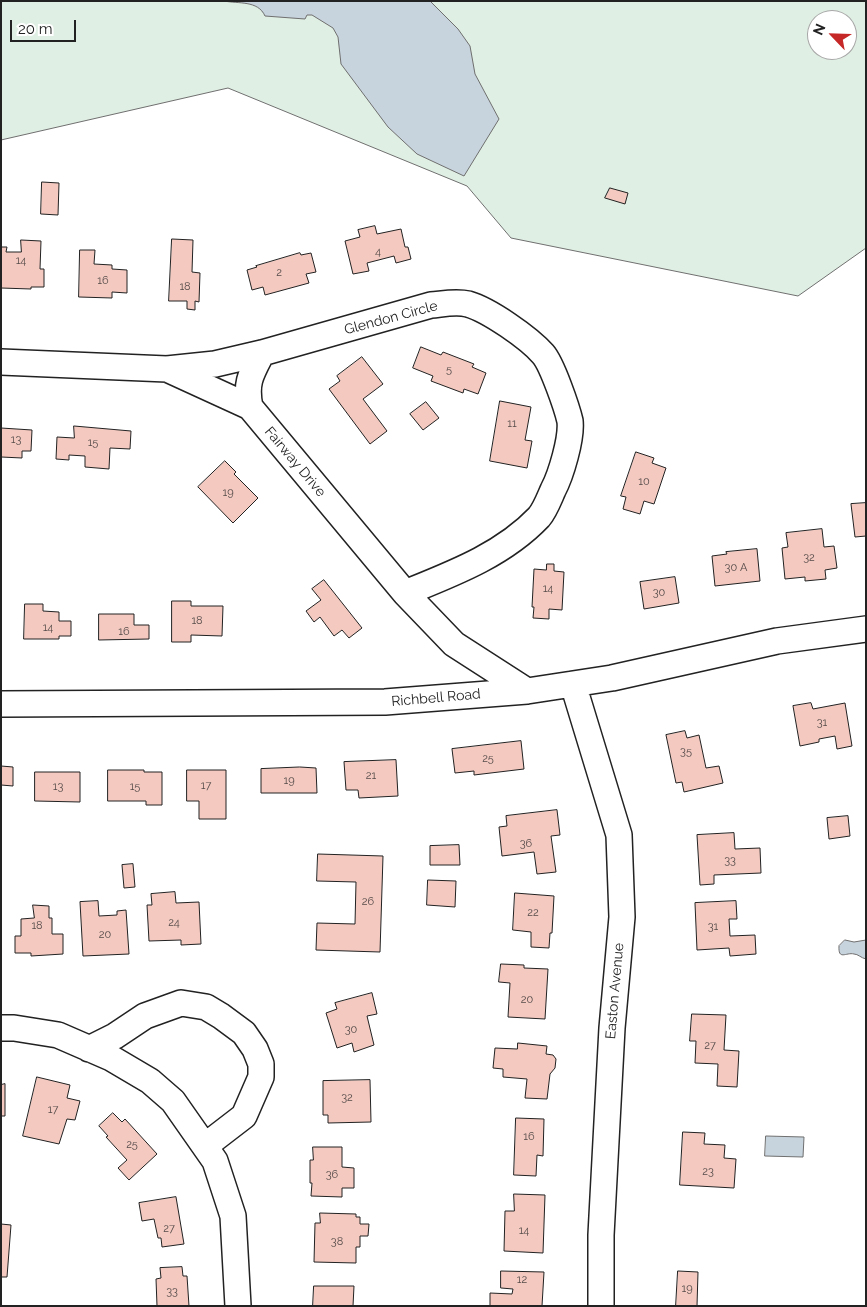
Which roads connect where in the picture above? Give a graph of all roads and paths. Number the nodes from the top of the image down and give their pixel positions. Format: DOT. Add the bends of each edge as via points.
graph roads {
  1 [pos="262,353"];
  2 [pos="1,362"];
  3 [pos="167,369"];
  4 [pos="250,407"];
  5 [pos="405,593"];
  6 [pos="866,629"];
  7 [pos="574,684"];
  8 [pos="527,691"];
  9 [pos="1,704"];
  10 [pos="1,1028"];
  11 [pos="89,1049"];
  12 [pos="205,1146"];
  13 [pos="238,1306"];
  14 [pos="601,1306"];
  1 -- 3 [label="street, Glendon Circle" via="215,364"];
  1 -- 4 [label="street" via="247,392"];
  1 -- 5 [label="street, Glendon Circle" via="430,305 451,303 469,304 508,324 544,355 554,373 570,422 566,459 540,516 507,545 453,574"];
  2 -- 3 [label="street, Fairway Drive"];
  3 -- 4 [label="street, Fairway Drive"];
  4 -- 5 [label="street, Fairway Drive"];
  5 -- 8 [label="street, Fairway Drive" via="454,644"];
  6 -- 7 [label="street, Richbell Road" via="777,641"];
  7 -- 8 [label="street, Richbell Road"];
  7 -- 14 [label="street, Easton Avenue" via="619,836 622,917 612,1028 601,1235"];
  8 -- 9 [label="street, Richbell Road" via="385,702"];
  10 -- 11 [label="street" via="58,1035"];
  11 -- 12 [label="street" via="150,1081 173,1101"];
  11 -- 12 [label="street" via="145,1016 181,1002 206,1008 244,1034 261,1064 261,1077 244,1116"];
  12 -- 13 [label="street" via="215,1161 233,1216"];
}
